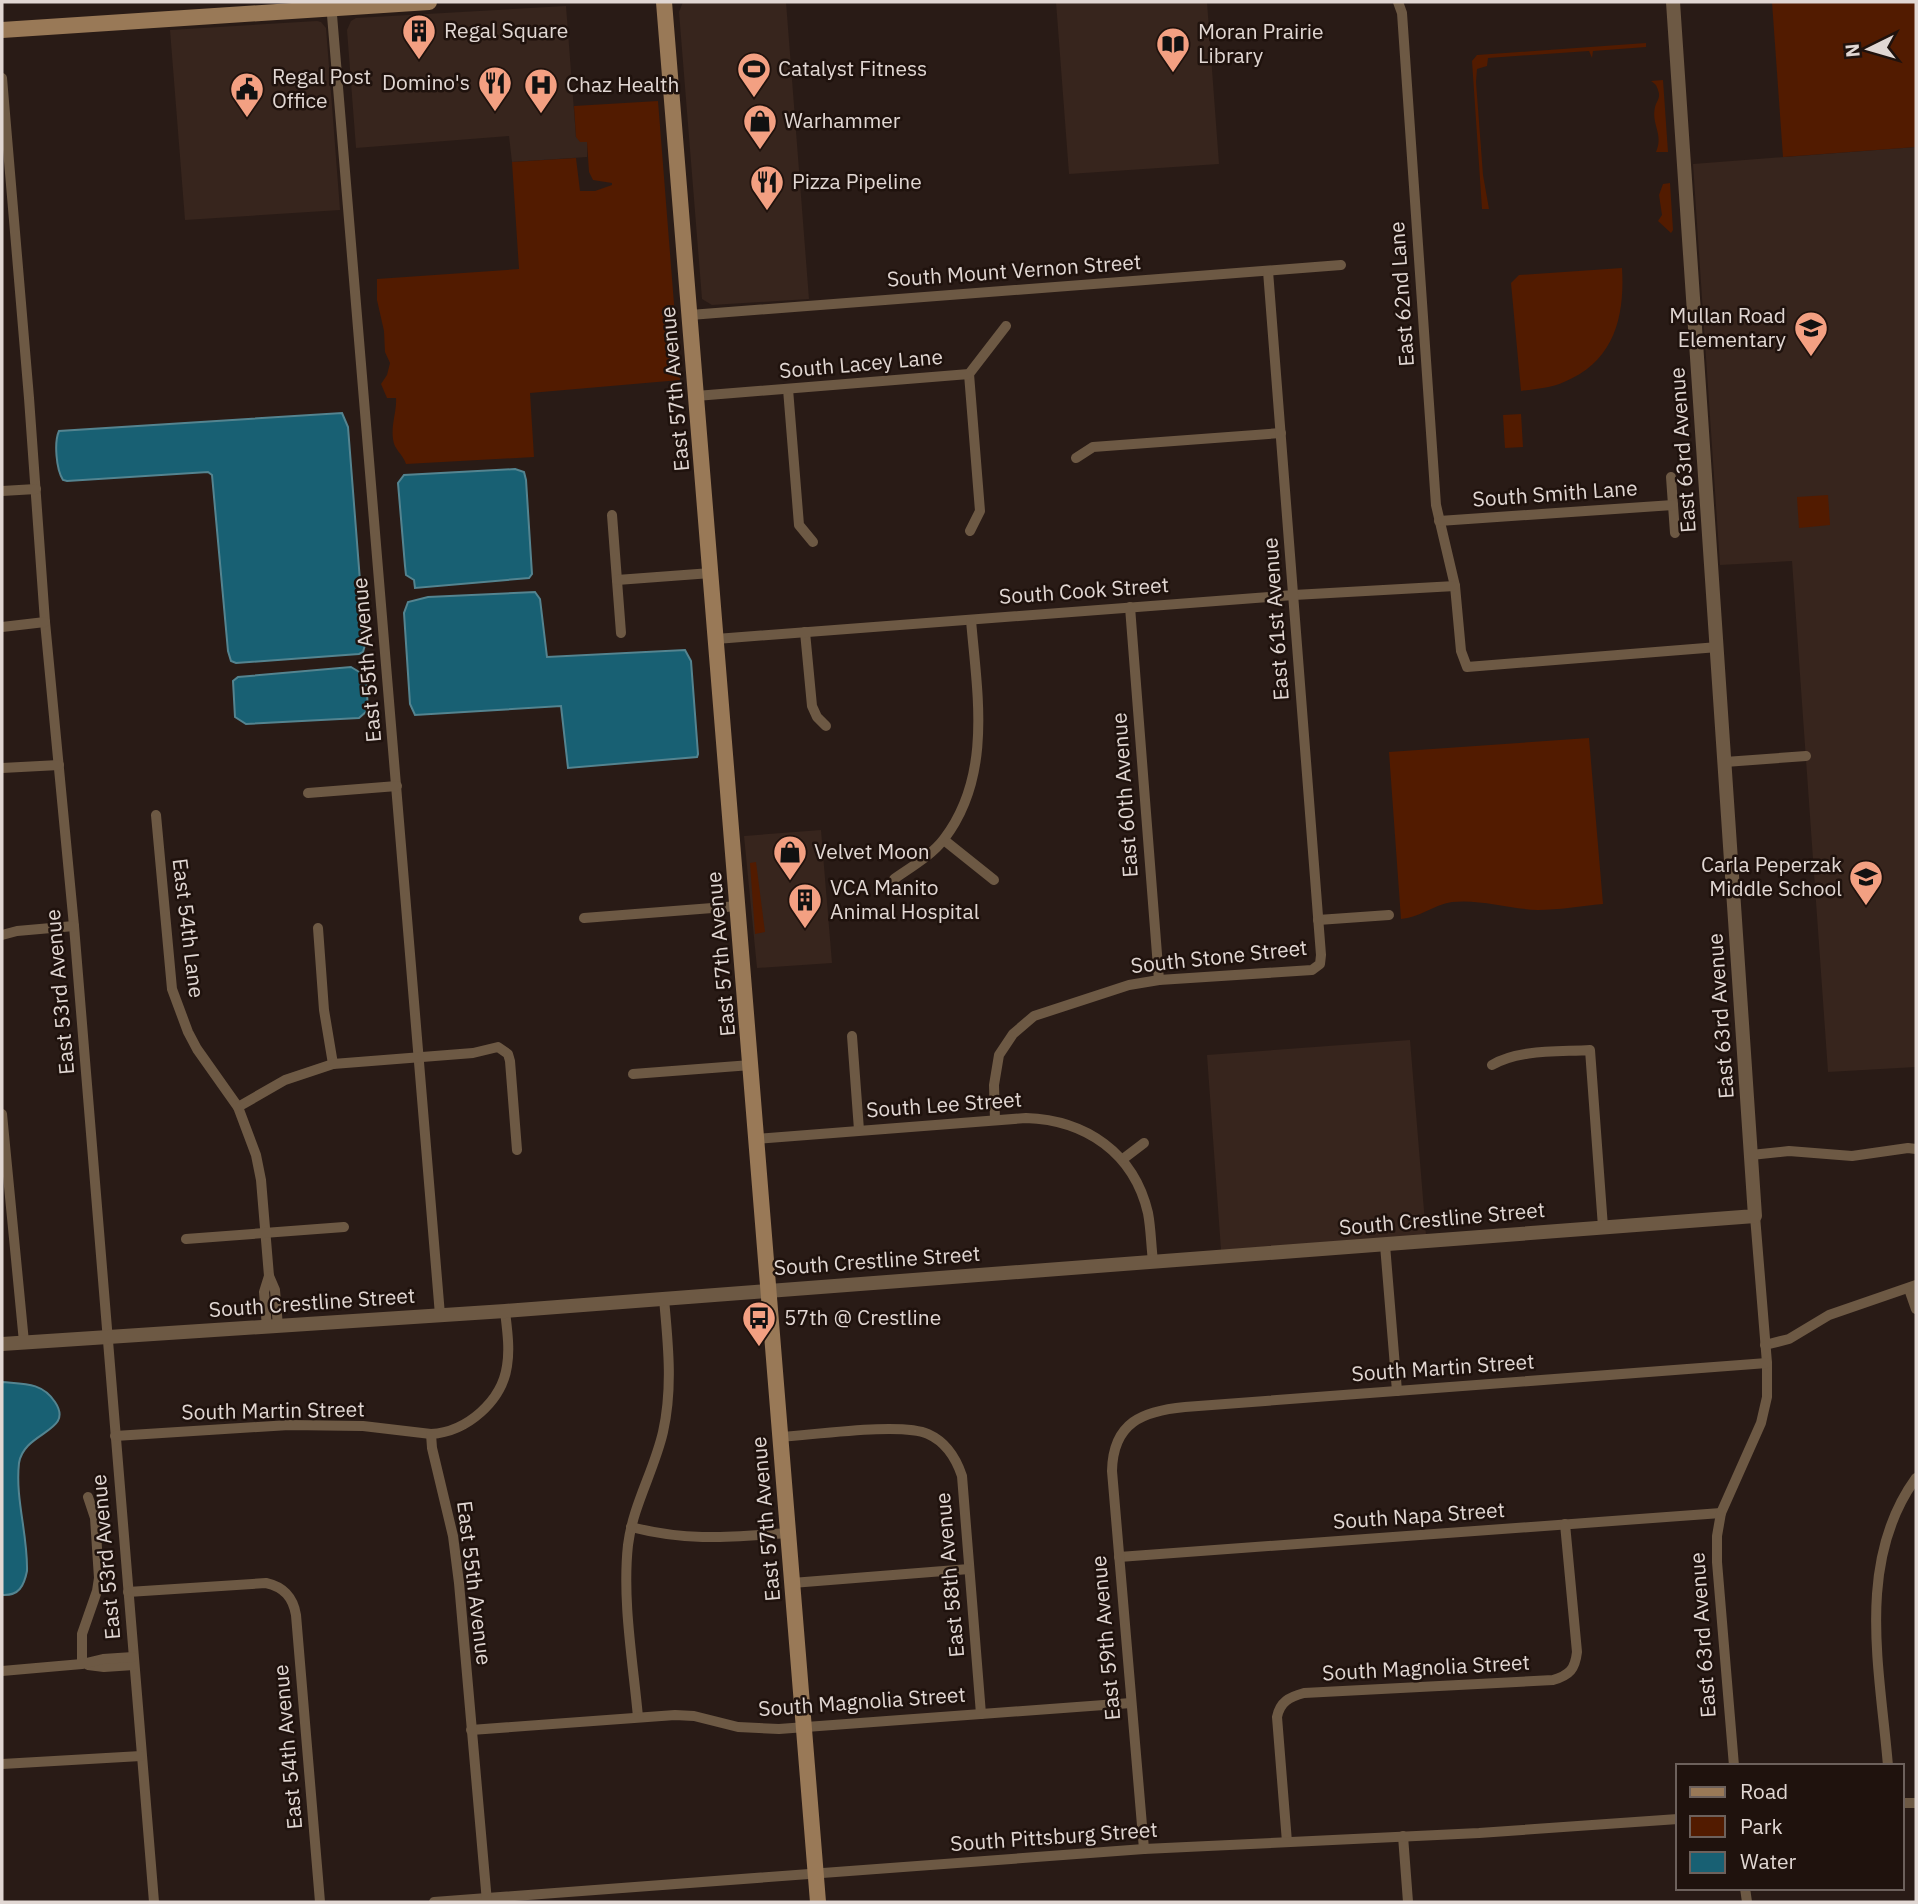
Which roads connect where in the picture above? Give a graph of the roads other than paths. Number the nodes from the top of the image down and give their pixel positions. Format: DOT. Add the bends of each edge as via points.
graph roads {
  1 [pos="429,2"];
  2 [pos="664,2"];
  3 [pos="1398,2"];
  4 [pos="1673,2"];
  5 [pos="332,5"];
  6 [pos="1403,8"];
  7 [pos="2,30"];
  8 [pos="2,78"];
  9 [pos="1341,265"];
  10 [pos="1268,271"];
  11 [pos="690,315"];
  12 [pos="1006,326"];
  13 [pos="969,374"];
  14 [pos="788,389"];
  15 [pos="696,396"];
  16 [pos="1280,433"];
  17 [pos="1076,458"];
  18 [pos="1671,477"];
  19 [pos="36,489"];
  20 [pos="2,491"];
  21 [pos="1673,505"];
  22 [pos="612,514"];
  23 [pos="1439,521"];
  24 [pos="970,531"];
  25 [pos="1675,533"];
  26 [pos="813,541"];
  27 [pos="711,573"];
  28 [pos="617,580"];
  29 [pos="1455,586"];
  30 [pos="1294,595"];
  31 [pos="1130,607"];
  32 [pos="971,620"];
  33 [pos="45,622"];
  34 [pos="2,626"];
  35 [pos="805,632"];
  36 [pos="621,633"];
  37 [pos="716,639"];
  38 [pos="1718,647"];
  39 [pos="826,726"];
  40 [pos="1806,756"];
  41 [pos="1725,762"];
  42 [pos="60,765"];
  43 [pos="2,768"];
  44 [pos="397,786"];
  45 [pos="308,793"];
  46 [pos="156,814"];
  47 [pos="944,840"];
  48 [pos="894,879"];
  49 [pos="994,880"];
  50 [pos="738,906"];
  51 [pos="1389,915"];
  52 [pos="584,918"];
  53 [pos="1318,920"];
  54 [pos="74,926"];
  55 [pos="318,928"];
  56 [pos="2,935"];
  57 [pos="1320,964"];
  58 [pos="1159,980"];
  59 [pos="852,1036"];
  60 [pos="419,1058"];
  61 [pos="333,1064"];
  62 [pos="751,1065"];
  63 [pos="1492,1065"];
  64 [pos="633,1074"];
  65 [pos="238,1107"];
  66 [pos="2,1114"];
  67 [pos="995,1120"];
  68 [pos="859,1130"];
  69 [pos="757,1139"];
  70 [pos="1144,1143"];
  71 [pos="1916,1149"];
  72 [pos="517,1150"];
  73 [pos="1751,1155"];
  74 [pos="1123,1160"];
  75 [pos="1755,1216"];
  76 [pos="344,1227"];
  77 [pos="1603,1227"];
  78 [pos="265,1233"];
  79 [pos="186,1239"];
  80 [pos="1385,1245"];
  81 [pos="1153,1261"];
  82 [pos="1913,1287"];
  83 [pos="768,1290"];
  84 [pos="664,1299"];
  85 [pos="1916,1310"];
  86 [pos="505,1311"];
  87 [pos="440,1315"];
  88 [pos="273,1327"];
  89 [pos="107,1336"];
  90 [pos="24,1342"];
  91 [pos="2,1344"];
  92 [pos="1765,1345"];
  93 [pos="1767,1363"];
  94 [pos="1397,1391"];
  95 [pos="1127,1427"];
  96 [pos="431,1434"];
  97 [pos="115,1436"];
  98 [pos="780,1437"];
  99 [pos="1916,1478"];
  100 [pos="88,1497"];
  101 [pos="1721,1513"];
  102 [pos="1565,1524"];
  103 [pos="631,1527"];
  104 [pos="788,1532"];
  105 [pos="1119,1557"];
  106 [pos="969,1569"];
  107 [pos="792,1583"];
  108 [pos="128,1592"];
  109 [pos="133,1661"];
  110 [pos="82,1664"];
  111 [pos="2,1671"];
  112 [pos="1131,1703"];
  113 [pos="981,1713"];
  114 [pos="638,1717"];
  115 [pos="804,1727"];
  116 [pos="471,1730"];
  117 [pos="141,1756"];
  118 [pos="2,1764"];
  119 [pos="1734,1764"];
  120 [pos="1888,1764"];
  121 [pos="1676,1819"];
  122 [pos="1403,1836"];
  123 [pos="1287,1842"];
  124 [pos="1143,1849"];
  125 [pos="816,1875"];
  126 [pos="487,1900"];
  127 [pos="154,1902"];
  128 [pos="320,1902"];
  129 [pos="434,1902"];
  130 [pos="818,1902"];
  131 [pos="1408,1902"];
  1 -- 5 [label="main road"];
  2 -- 11 [label="main road, East 57th Avenue"];
  3 -- 6 [label="street, East 62nd Lane"];
  4 -- 38 [label="street, East 63rd Avenue"];
  5 -- 7 [label="main road"];
  5 -- 44 [label="street, East 55th Avenue"];
  6 -- 23 [label="street, East 62nd Lane"];
  8 -- 19 [label="street, East 53rd Avenue"];
  9 -- 10 [label="street, South Mount Vernon Street"];
  10 -- 11 [label="street, South Mount Vernon Street"];
  10 -- 16 [label="street, East 61st Avenue"];
  11 -- 15 [label="main road, East 57th Avenue"];
  12 -- 13 [label="street, South Lacey Lane"];
  13 -- 14 [label="street, South Lacey Lane"];
  13 -- 24 [label="street" via="980,511"];
  14 -- 15 [label="street, South Lacey Lane"];
  14 -- 26 [label="street" via="799,525"];
  15 -- 27 [label="main road, East 57th Avenue"];
  16 -- 17 [label="street" via="1093,447"];
  16 -- 30 [label="street, East 61st Avenue"];
  18 -- 21 [label="street"];
  19 -- 20 [label="street"];
  19 -- 33 [label="street, East 53rd Avenue"];
  21 -- 23 [label="street, South Smith Lane"];
  21 -- 25 [label="street"];
  22 -- 28 [label="street"];
  23 -- 29 [label="street, East 62nd Lane"];
  27 -- 28 [label="street"];
  27 -- 37 [label="main road, East 57th Avenue"];
  28 -- 36 [label="street"];
  29 -- 30 [label="street, South Cook Street"];
  29 -- 38 [label="street, East 62nd Lane" via="1461,651 1467,667"];
  30 -- 31 [label="street, South Cook Street"];
  30 -- 53 [label="street, East 61st Avenue"];
  31 -- 32 [label="street, South Cook Street"];
  31 -- 58 [label="street, East 60th Avenue"];
  32 -- 35 [label="street, South Cook Street"];
  32 -- 47 [label="street" via="978,755 964,804"];
  33 -- 34 [label="street"];
  33 -- 42 [label="street, East 53rd Avenue"];
  35 -- 37 [label="street, South Cook Street"];
  35 -- 39 [label="street" via="812,706"];
  37 -- 50 [label="main road, East 57th Avenue"];
  38 -- 41 [label="street, East 63rd Avenue"];
  40 -- 41 [label="street"];
  41 -- 73 [label="street, East 63rd Avenue"];
  42 -- 43 [label="street"];
  42 -- 54 [label="street, East 53rd Avenue"];
  44 -- 45 [label="street"];
  44 -- 60 [label="street, East 55th Avenue"];
  46 -- 65 [label="street, East 54th Lane" via="172,989 197,1049"];
  47 -- 48 [label="street"];
  47 -- 49 [label="street"];
  50 -- 52 [label="street"];
  50 -- 62 [label="main road, East 57th Avenue"];
  51 -- 53 [label="street"];
  53 -- 57 [label="street, East 61st Avenue"];
  54 -- 56 [label="street"];
  54 -- 89 [label="street, East 53rd Avenue"];
  55 -- 61 [label="street"];
  57 -- 58 [label="street, South Stone Street" via="1312,970"];
  58 -- 67 [label="street, South Stone Street" via="1060,1006 1023,1025 999,1055"];
  59 -- 68 [label="street"];
  60 -- 61 [label="street"];
  60 -- 72 [label="street" via="505,1049 510,1061"];
  60 -- 87 [label="street, East 55th Avenue"];
  61 -- 65 [label="street" via="285,1080"];
  62 -- 64 [label="street"];
  62 -- 69 [label="main road, East 57th Avenue"];
  63 -- 77 [label="street" via="1514,1056 1590,1050"];
  65 -- 78 [label="street, East 54th Lane" via="256,1155"];
  66 -- 90 [label="street"];
  67 -- 68 [label="street, South Lee Street"];
  67 -- 74 [label="street, South Lee Street" via="1064,1123 1090,1134"];
  68 -- 69 [label="street, South Lee Street"];
  69 -- 83 [label="main road, East 57th Avenue"];
  70 -- 74 [label="street"];
  71 -- 73 [label="street" via="1852,1156 1788,1151"];
  73 -- 75 [label="street, East 63rd Avenue"];
  74 -- 81 [label="street, South Lee Street" via="1148,1214"];
  75 -- 77 [label="street, South Crestline Street"];
  75 -- 92 [label="street, East 63rd Avenue"];
  76 -- 78 [label="street"];
  77 -- 80 [label="street, South Crestline Street"];
  78 -- 79 [label="street"];
  78 -- 88 [label="street, East 54th Lane" via="269,1276 264,1292"];
  80 -- 81 [label="street, South Crestline Street"];
  80 -- 94 [label="street"];
  81 -- 83 [label="street, South Crestline Street"];
  82 -- 85 [label="street"];
  82 -- 92 [label="street" via="1829,1315 1789,1339"];
  83 -- 84 [label="street, South Crestline Street"];
  83 -- 98 [label="main road, East 57th Avenue"];
  84 -- 86 [label="street, South Crestline Street"];
  84 -- 103 [label="street" via="669,1360 666,1419"];
  86 -- 87 [label="street, South Crestline Street"];
  86 -- 96 [label="street" via="507,1366 499,1391 470,1421"];
  87 -- 88 [label="street, South Crestline Street"];
  88 -- 89 [label="street, South Crestline Street"];
  89 -- 90 [label="street, South Crestline Street"];
  89 -- 97 [label="street, East 53rd Avenue"];
  90 -- 91 [label="street, South Crestline Street"];
  92 -- 93 [label="street, East 63rd Avenue"];
  93 -- 94 [label="street, South Martin Street"];
  93 -- 101 [label="street, East 63rd Avenue" via="1761,1423"];
  94 -- 95 [label="street, South Martin Street" via="1158,1410"];
  95 -- 105 [label="street, East 59th Avenue" via="1112,1459"];
  96 -- 97 [label="street, South Martin Street" via="363,1426 289,1425"];
  96 -- 116 [label="street, East 55th Avenue" via="456,1557"];
  97 -- 108 [label="street, East 53rd Avenue"];
  98 -- 104 [label="main road, East 57th Avenue"];
  98 -- 106 [label="street, East 58th Avenue" via="902,1428 940,1441 962,1476"];
  99 -- 120 [label="street" via="1887,1534 1876,1583"];
  100 -- 110 [label="street" via="95,1518 99,1578 82,1634"];
  101 -- 102 [label="street, South Napa Street"];
  101 -- 119 [label="street, East 63rd Avenue" via="1717,1562"];
  102 -- 105 [label="street, South Napa Street"];
  102 -- 123 [label="street, South Magnolia Street" via="1577,1652 1571,1672 1553,1680 1304,1693 1289,1698 1277,1717"];
  103 -- 104 [label="street" via="695,1538"];
  103 -- 114 [label="street" via="627,1592"];
  104 -- 107 [label="main road, East 57th Avenue"];
  105 -- 112 [label="street, East 59th Avenue"];
  106 -- 107 [label="street"];
  106 -- 113 [label="street, East 58th Avenue"];
  107 -- 115 [label="main road, East 57th Avenue"];
  108 -- 109 [label="street, East 53rd Avenue"];
  108 -- 128 [label="street, East 54th Avenue" via="256,1582 273,1584 292,1600"];
  109 -- 110 [label="street" via="103,1659"];
  109 -- 117 [label="street, East 53rd Avenue"];
  110 -- 111 [label="street"];
  112 -- 113 [label="street, South Magnolia Street"];
  112 -- 124 [label="street, East 59th Avenue"];
  113 -- 115 [label="street, South Magnolia Street"];
  114 -- 115 [label="street, South Magnolia Street" via="686,1716 763,1729"];
  114 -- 116 [label="street, South Magnolia Street"];
  115 -- 125 [label="main road, East 57th Avenue"];
  116 -- 126 [label="street, East 55th Avenue"];
  117 -- 118 [label="street"];
  117 -- 127 [label="street, East 53rd Avenue"];
  121 -- 122 [label="street, South Pittsburg Street"];
  122 -- 123 [label="street, South Pittsburg Street"];
  122 -- 131 [label="street"];
  123 -- 124 [label="street, South Pittsburg Street"];
  124 -- 125 [label="street, South Pittsburg Street"];
  125 -- 126 [label="street, South Pittsburg Street"];
  125 -- 130 [label="main road, East 57th Avenue"];
  126 -- 129 [label="street, South Pittsburg Street"];
}
